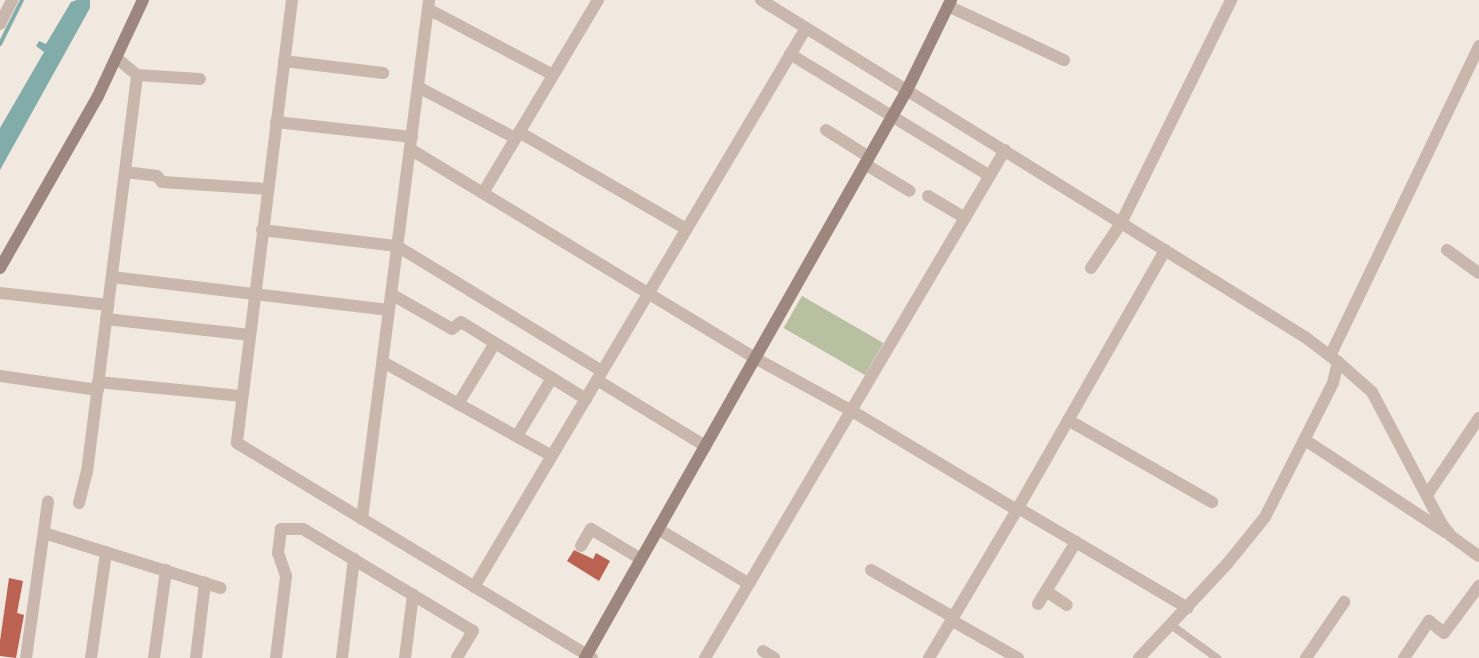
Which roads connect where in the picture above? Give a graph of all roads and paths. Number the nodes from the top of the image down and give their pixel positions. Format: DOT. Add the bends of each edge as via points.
graph roads {
  1 [pos="12,0"];
  2 [pos="143,0"];
  3 [pos="292,0"];
  4 [pos="598,0"];
  5 [pos="760,0"];
  6 [pos="1230,0"];
  7 [pos="949,3"];
  8 [pos="429,4"];
  9 [pos="0,24"];
  10 [pos="806,28"];
  11 [pos="1479,46"];
  12 [pos="790,54"];
  13 [pos="118,58"];
  14 [pos="284,60"];
  15 [pos="1064,60"];
  16 [pos="383,73"];
  17 [pos="138,75"];
  18 [pos="553,76"];
  19 [pos="200,79"];
  20 [pos="418,87"];
  21 [pos="907,90"];
  22 [pos="893,115"];
  23 [pos="276,122"];
  24 [pos="826,130"];
  25 [pos="517,135"];
  26 [pos="411,143"];
  27 [pos="1005,150"];
  28 [pos="867,160"];
  29 [pos="125,172"];
  30 [pos="990,176"];
  31 [pos="267,189"];
  32 [pos="910,191"];
  33 [pos="483,193"];
  34 [pos="928,196"];
  35 [pos="965,218"];
  36 [pos="1121,223"];
  37 [pos="262,230"];
  38 [pos="686,230"];
  39 [pos="397,246"];
  40 [pos="1165,250"];
  41 [pos="1447,250"];
  42 [pos="4,254"];
  43 [pos="0,268"];
  44 [pos="1091,268"];
  45 [pos="1479,273"];
  46 [pos="112,277"];
  47 [pos="0,293"];
  48 [pos="649,293"];
  49 [pos="391,294"];
  50 [pos="254,295"];
  51 [pos="108,305"];
  52 [pos="389,310"];
  53 [pos="106,319"];
  54 [pos="250,335"];
  55 [pos="495,343"];
  56 [pos="756,358"];
  57 [pos="1334,359"];
  58 [pos="383,362"];
  59 [pos="0,376"];
  60 [pos="600,376"];
  61 [pos="552,378"];
  62 [pos="98,386"];
  63 [pos="242,396"];
  64 [pos="586,399"];
  65 [pos="458,404"];
  66 [pos="852,411"];
  67 [pos="1479,418"];
  68 [pos="1068,420"];
  69 [pos="517,436"];
  70 [pos="1305,440"];
  71 [pos="705,446"];
  72 [pos="552,456"];
  73 [pos="1427,495"];
  74 [pos="48,502"];
  75 [pos="1212,502"];
  76 [pos="79,503"];
  77 [pos="1018,509"];
  78 [pos="362,519"];
  79 [pos="658,529"];
  80 [pos="44,533"];
  81 [pos="1451,536"];
  82 [pos="1076,542"];
  83 [pos="581,546"];
  84 [pos="106,552"];
  85 [pos="1479,556"];
  86 [pos="354,559"];
  87 [pos="642,559"];
  88 [pos="166,570"];
  89 [pos="871,570"];
  90 [pos="205,582"];
  91 [pos="749,584"];
  92 [pos="1479,586"];
  93 [pos="474,587"];
  94 [pos="221,588"];
  95 [pos="1046,592"];
  96 [pos="413,595"];
  97 [pos="1344,602"];
  98 [pos="1038,604"];
  99 [pos="1067,605"];
  100 [pos="1188,608"];
  101 [pos="952,618"];
  102 [pos="1172,624"];
  103 [pos="588,657"];
  104 [pos="26,658"];
  105 [pos="91,658"];
  106 [pos="154,658"];
  107 [pos="196,658"];
  108 [pos="276,658"];
  109 [pos="342,658"];
  110 [pos="405,658"];
  111 [pos="457,658"];
  112 [pos="705,658"];
  113 [pos="928,658"];
  114 [pos="1018,658"];
  115 [pos="1139,658"];
  116 [pos="1217,658"];
  117 [pos="1306,658"];
  118 [pos="1404,658"];
  1 -- 9 [label="street"];
  2 -- 13 [label="street"];
  3 -- 14 [label="street"];
  4 -- 18 [label="street"];
  5 -- 10 [label="street"];
  6 -- 36 [label="street"];
  7 -- 15 [label="street"];
  7 -- 21 [label="street"];
  8 -- 18 [label="street"];
  8 -- 20 [label="street"];
  10 -- 12 [label="street"];
  10 -- 21 [label="street"];
  11 -- 57 [label="street"];
  12 -- 22 [label="street"];
  12 -- 38 [label="street"];
  13 -- 17 [label="street"];
  13 -- 42 [label="street"];
  14 -- 16 [label="street"];
  14 -- 23 [label="street"];
  17 -- 19 [label="street"];
  17 -- 29 [label="street"];
  18 -- 25 [label="street"];
  20 -- 25 [label="street"];
  20 -- 26 [label="street"];
  21 -- 22 [label="street"];
  21 -- 27 [label="street"];
  22 -- 28 [label="street"];
  22 -- 30 [label="street"];
  23 -- 26 [label="street"];
  23 -- 31 [label="street"];
  24 -- 28 [label="street"];
  25 -- 33 [label="street"];
  25 -- 38 [label="street"];
  26 -- 33 [label="street"];
  26 -- 39 [label="street"];
  27 -- 30 [label="street"];
  27 -- 36 [label="street"];
  28 -- 32 [label="street"];
  28 -- 56 [label="street"];
  29 -- 31 [label="street" via="157,176 162,182"];
  29 -- 46 [label="street"];
  30 -- 35 [label="street"];
  31 -- 37 [label="street"];
  33 -- 48 [label="street"];
  34 -- 35 [label="street"];
  35 -- 66 [label="street"];
  36 -- 40 [label="street"];
  36 -- 44 [label="street"];
  37 -- 39 [label="street"];
  37 -- 50 [label="street"];
  38 -- 48 [label="street"];
  39 -- 49 [label="street"];
  39 -- 60 [label="street"];
  40 -- 57 [label="street" via="1305,337"];
  40 -- 68 [label="street"];
  41 -- 45 [label="street"];
  42 -- 43 [label="street"];
  46 -- 50 [label="street"];
  46 -- 51 [label="street"];
  47 -- 51 [label="street"];
  48 -- 56 [label="street"];
  48 -- 60 [label="street"];
  49 -- 52 [label="street"];
  49 -- 55 [label="street" via="452,329 461,322"];
  50 -- 52 [label="street"];
  50 -- 54 [label="street"];
  51 -- 53 [label="street"];
  52 -- 58 [label="street"];
  53 -- 54 [label="street"];
  53 -- 62 [label="street"];
  54 -- 63 [label="street"];
  55 -- 61 [label="street"];
  55 -- 65 [label="street"];
  56 -- 66 [label="street"];
  56 -- 71 [label="street"];
  57 -- 70 [label="street" via="1333,384"];
  57 -- 73 [label="street" via="1372,392"];
  58 -- 65 [label="street"];
  58 -- 78 [label="street"];
  59 -- 62 [label="street"];
  60 -- 64 [label="street"];
  60 -- 71 [label="street"];
  61 -- 64 [label="street"];
  61 -- 69 [label="street"];
  62 -- 63 [label="street"];
  62 -- 76 [label="street" via="87,472"];
  63 -- 78 [label="street" via="237,443"];
  64 -- 72 [label="street"];
  65 -- 69 [label="street"];
  66 -- 77 [label="street"];
  66 -- 91 [label="street"];
  67 -- 73 [label="street"];
  68 -- 75 [label="street"];
  68 -- 77 [label="street"];
  69 -- 72 [label="street"];
  70 -- 81 [label="street"];
  70 -- 100 [label="street" via="1265,517"];
  71 -- 79 [label="street"];
  72 -- 93 [label="street"];
  73 -- 81 [label="street"];
  74 -- 80 [label="street"];
  77 -- 82 [label="street"];
  77 -- 101 [label="street"];
  78 -- 93 [label="street"];
  79 -- 87 [label="street"];
  79 -- 91 [label="street"];
  80 -- 84 [label="street"];
  80 -- 104 [label="street"];
  81 -- 85 [label="street"];
  82 -- 95 [label="street"];
  82 -- 100 [label="street"];
  83 -- 87 [label="street" via="591,530"];
  84 -- 88 [label="street"];
  84 -- 105 [label="street"];
  86 -- 96 [label="street"];
  86 -- 108 [label="street" via="303,529 281,529 278,553 286,576"];
  86 -- 109 [label="street"];
  87 -- 103 [label="street"];
  88 -- 90 [label="street"];
  88 -- 106 [label="street"];
  89 -- 101 [label="street"];
  90 -- 94 [label="street"];
  90 -- 107 [label="street"];
  91 -- 112 [label="street"];
  92 -- 118 [label="street" via="1444,633 1429,621"];
  93 -- 103 [label="street"];
  95 -- 98 [label="street"];
  95 -- 99 [label="street"];
  96 -- 110 [label="street"];
  96 -- 111 [label="street" via="472,631"];
  97 -- 117 [label="street"];
  100 -- 102 [label="street"];
  101 -- 113 [label="street"];
  101 -- 114 [label="street"];
  102 -- 115 [label="street"];
  102 -- 116 [label="lane"];
}
